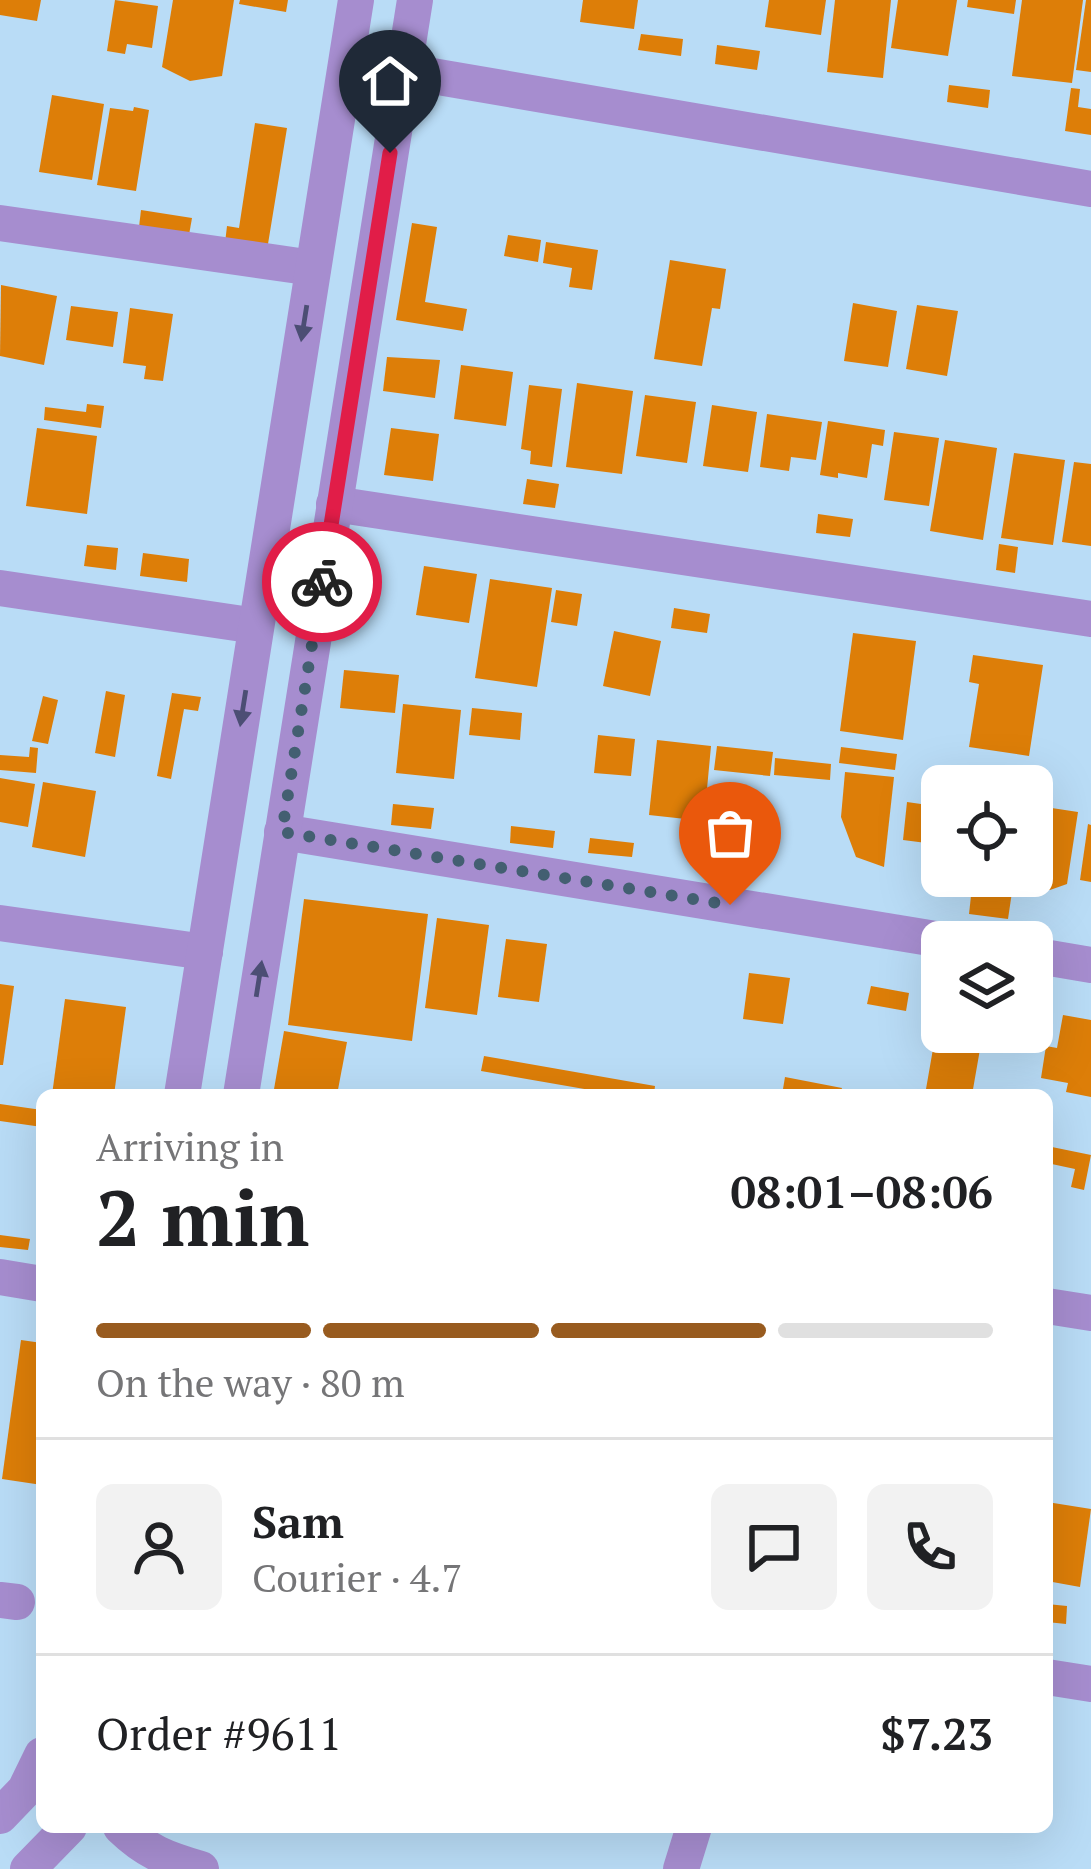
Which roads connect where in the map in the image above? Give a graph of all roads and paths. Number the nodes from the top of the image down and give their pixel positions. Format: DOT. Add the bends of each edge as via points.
graph roads {
  1 [pos="356,0"];
  2 [pos="415,0"];
  3 [pos="404,71"];
  4 [pos="1091,189"];
  5 [pos="0,223"];
  6 [pos="313,268"];
  7 [pos="334,504"];
  8 [pos="0,588"];
  9 [pos="1091,619"];
  10 [pos="256,626"];
  11 [pos="282,832"];
  12 [pos="0,923"];
  13 [pos="921,937"];
  14 [pos="205,952"];
  15 [pos="1053,958"];
  16 [pos="1091,964"];
  17 [pos="183,1089"];
  18 [pos="242,1089"];
  19 [pos="0,1277"];
  20 [pos="36,1283"];
  21 [pos="1053,1307"];
  22 [pos="1091,1313"];
  23 [pos="1053,1678"];
  24 [pos="1091,1684"];
  25 [pos="36,1767"];
  26 [pos="0,1816"];
  27 [pos="63,1833"];
  28 [pos="127,1833"];
  29 [pos="692,1833"];
  30 [pos="28,1869"];
  31 [pos="201,1869"];
  32 [pos="681,1869"];
  1 -- 6 [label="street"];
  2 -- 3 [label="street"];
  3 -- 4 [label="street"];
  3 -- 7 [label="street"];
  5 -- 6 [label="street"];
  6 -- 10 [label="street, one-way"];
  7 -- 9 [label="street"];
  7 -- 11 [label="street"];
  8 -- 10 [label="street"];
  10 -- 14 [label="street, one-way"];
  11 -- 13 [label="street"];
  18 -- 11 [label="street, one-way"];
  12 -- 14 [label="street"];
  14 -- 17 [label="street"];
  15 -- 16 [label="street"];
  19 -- 20 [label="street"];
  21 -- 22 [label="street"];
  23 -- 24 [label="street"];
  25 -- 26 [label="street"];
  27 -- 30 [label="street"];
  28 -- 31 [label="street" via="164,1858"];
  29 -- 32 [label="street"];
}
